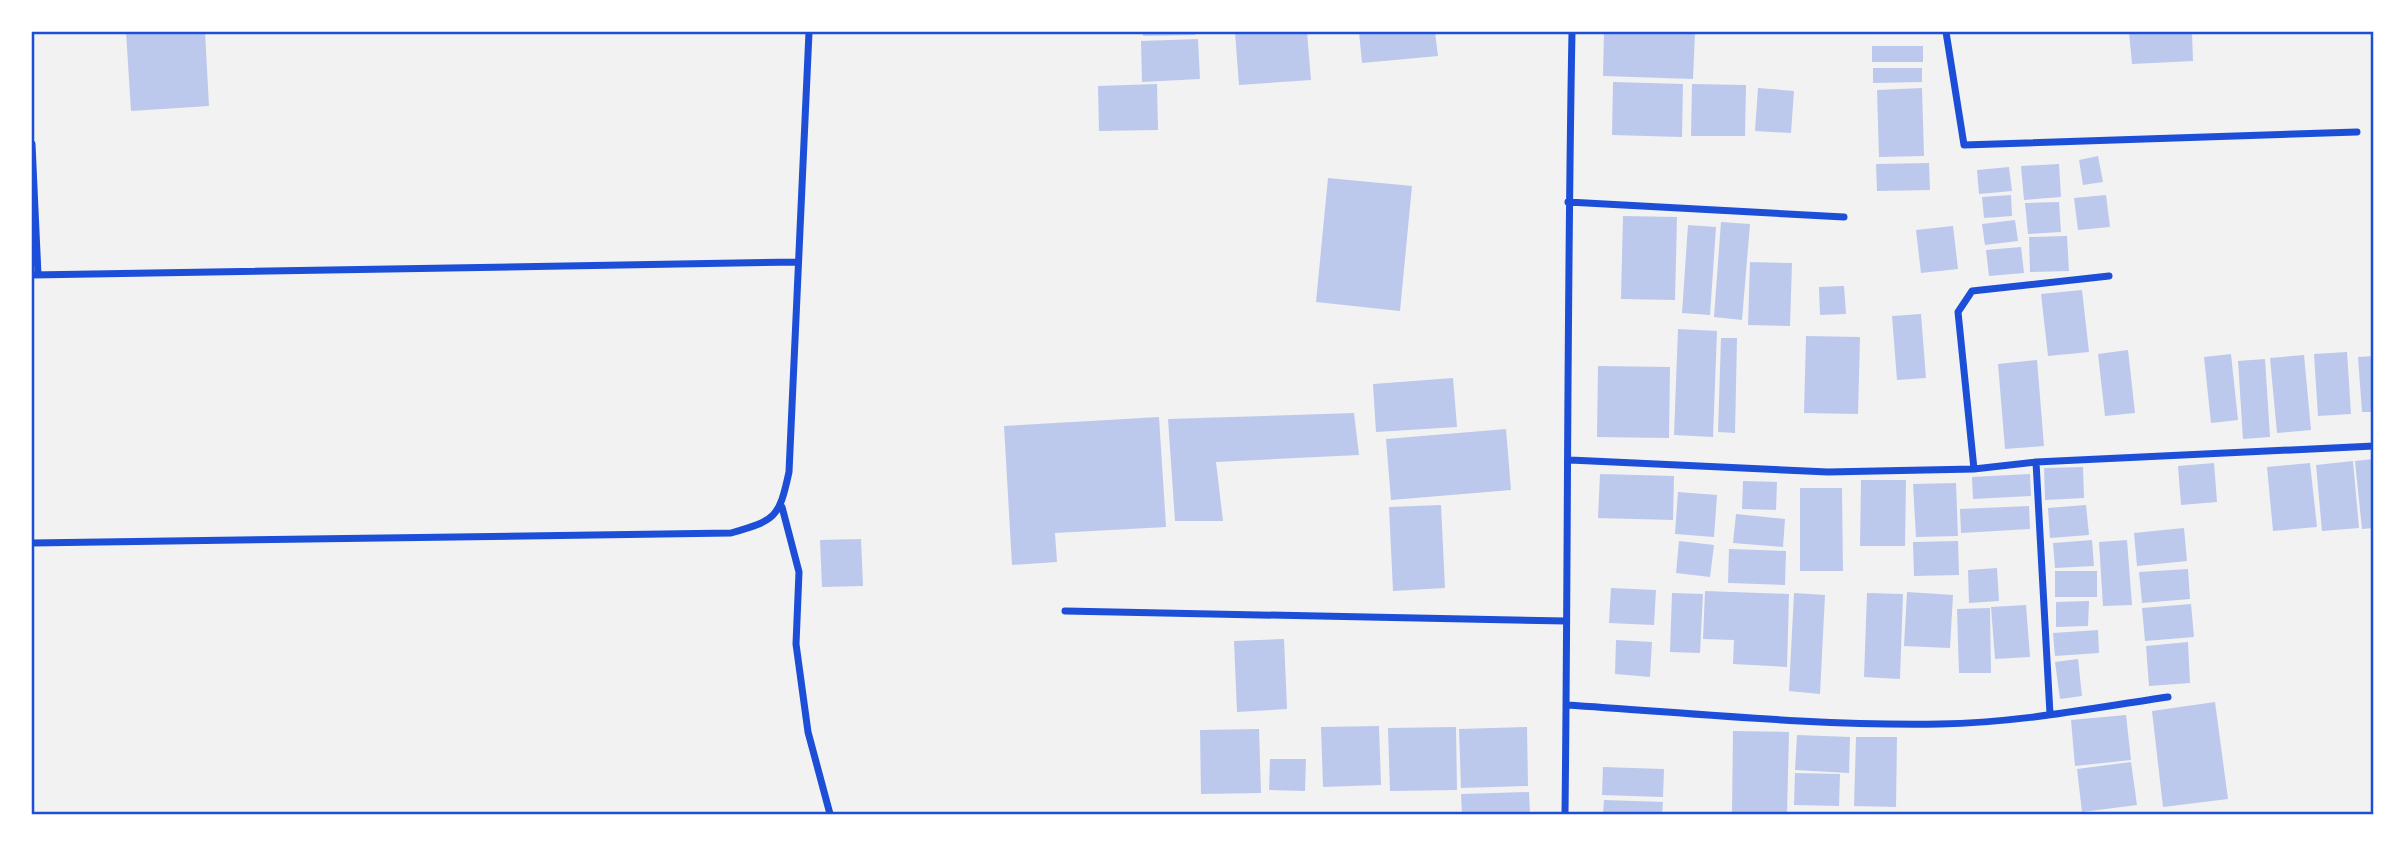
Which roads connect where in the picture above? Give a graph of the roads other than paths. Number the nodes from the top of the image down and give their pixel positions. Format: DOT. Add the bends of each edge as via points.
graph roads {
  1 [pos="808,32"];
  2 [pos="1572,32"];
  3 [pos="1946,32"];
  4 [pos="2357,132"];
  5 [pos="32,144"];
  6 [pos="1569,202"];
  7 [pos="1844,217"];
  8 [pos="798,262"];
  9 [pos="35,275"];
  10 [pos="2109,276"];
  11 [pos="2374,446"];
  12 [pos="1570,460"];
  13 [pos="2036,462"];
  14 [pos="1974,469"];
  15 [pos="782,507"];
  16 [pos="32,543"];
  17 [pos="1065,611"];
  18 [pos="1566,621"];
  19 [pos="2168,697"];
  20 [pos="1567,705"];
  21 [pos="2050,714"];
  22 [pos="830,814"];
  23 [pos="1565,814"];
  1 -- 8 [label="street"];
  2 -- 6 [label="street"];
  3 -- 4 [label="street" via="1964,145"];
  5 -- 9 [label="street"];
  6 -- 7 [label="street"];
  6 -- 12 [label="street"];
  8 -- 9 [label="street"];
  8 -- 15 [label="street" via="789,472"];
  10 -- 14 [label="street" via="1972,291 1958,312"];
  11 -- 13 [label="street"];
  12 -- 14 [label="street" via="1828,472"];
  12 -- 18 [label="street"];
  13 -- 14 [label="street"];
  13 -- 21 [label="street"];
  15 -- 16 [label="street" via="765,523 730,533"];
  15 -- 22 [label="street" via="799,572 796,644 808,732"];
  17 -- 18 [label="street"];
  18 -- 20 [label="street"];
  19 -- 21 [label="street"];
  20 -- 21 [label="street" via="1864,723 1942,724"];
  20 -- 23 [label="street"];
}
